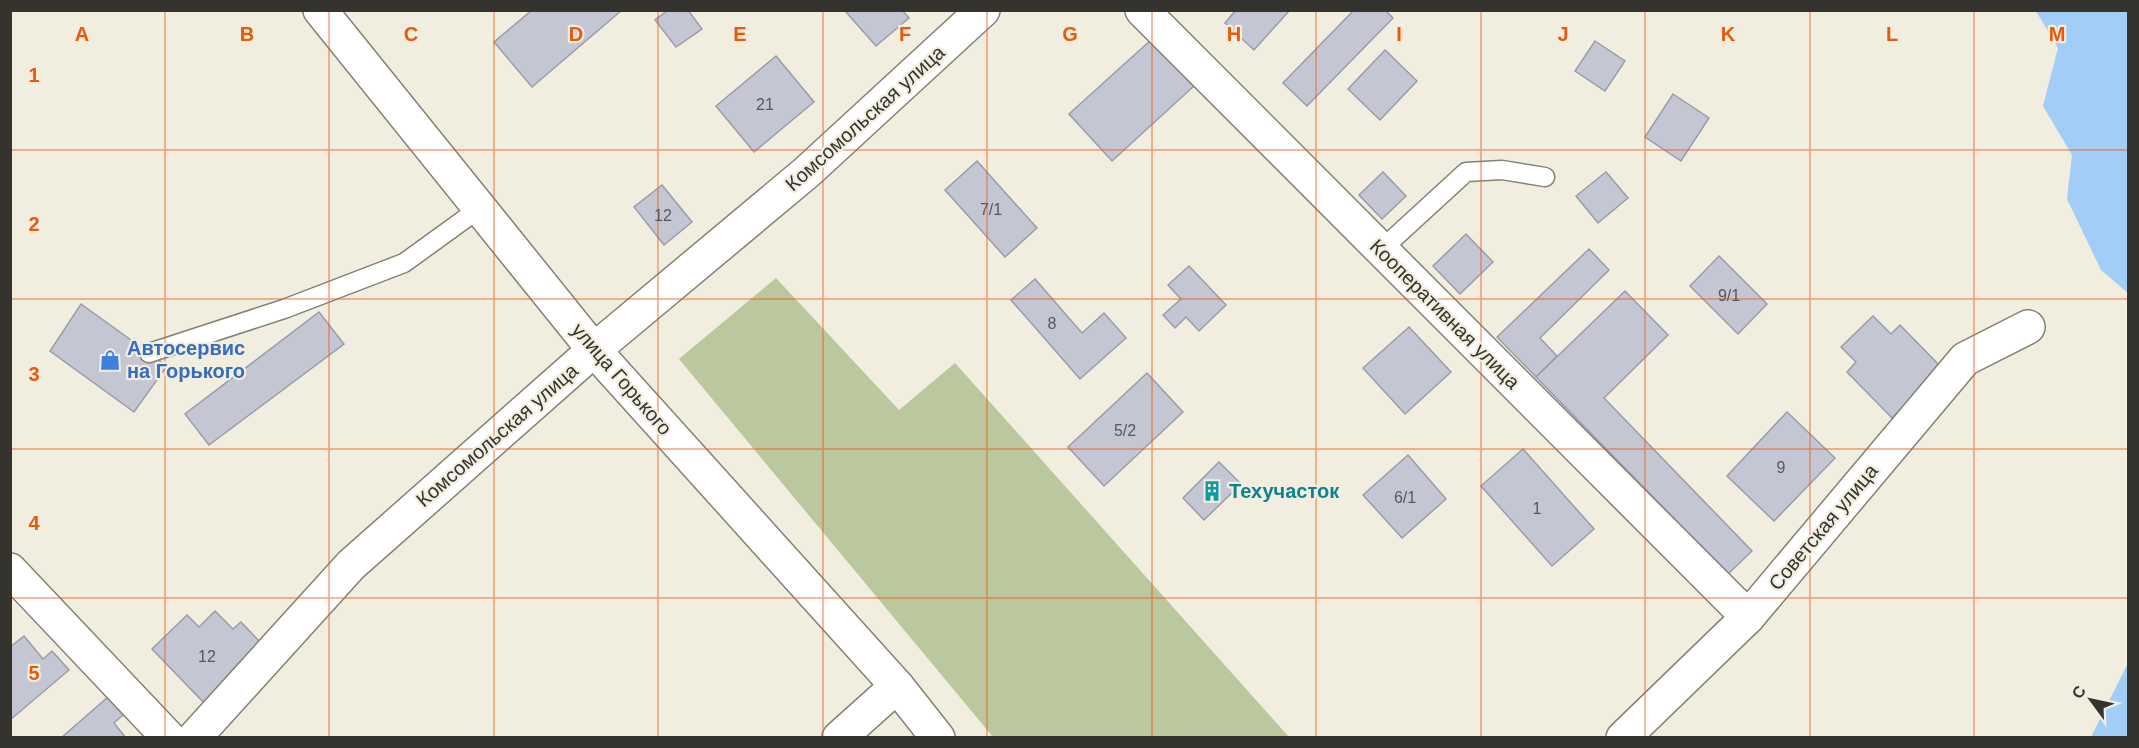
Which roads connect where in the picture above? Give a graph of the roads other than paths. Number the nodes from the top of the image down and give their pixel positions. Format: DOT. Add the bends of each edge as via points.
graph roads {
  1 [pos="320,10"];
  2 [pos="982,10"];
  3 [pos="1142,10"];
  4 [pos="1545,177"];
  5 [pos="480,208"];
  6 [pos="1381,250"];
  7 [pos="2028,327"];
  8 [pos="594,350"];
  9 [pos="149,353"];
  10 [pos="10,570"];
  11 [pos="1748,617"];
  12 [pos="897,686"];
  13 [pos="168,738"];
  14 [pos="194,738"];
  15 [pos="839,738"];
  16 [pos="938,738"];
  17 [pos="1623,738"];
  1 -- 5 [label="street, улица Горького"];
  2 -- 8 [label="street, Комсомольская улица" via="807,172"];
  3 -- 6 [label="street, Кооперативная улица"];
  4 -- 6 [label="lane" via="1502,170 1466,172"];
  5 -- 8 [label="street, улица Горького"];
  5 -- 9 [label="lane" via="404,263 284,309"];
  6 -- 11 [label="street, Кооперативная улица"];
  7 -- 11 [label="street, Советская улица" via="1965,359"];
  8 -- 12 [label="street, улица Горького"];
  8 -- 14 [label="street, Комсомольская улица" via="351,565"];
  10 -- 13 [label="street"];
  11 -- 17 [label="street, Советская улица"];
  12 -- 15 [label="street"];
  12 -- 16 [label="street, улица Горького"];
}
